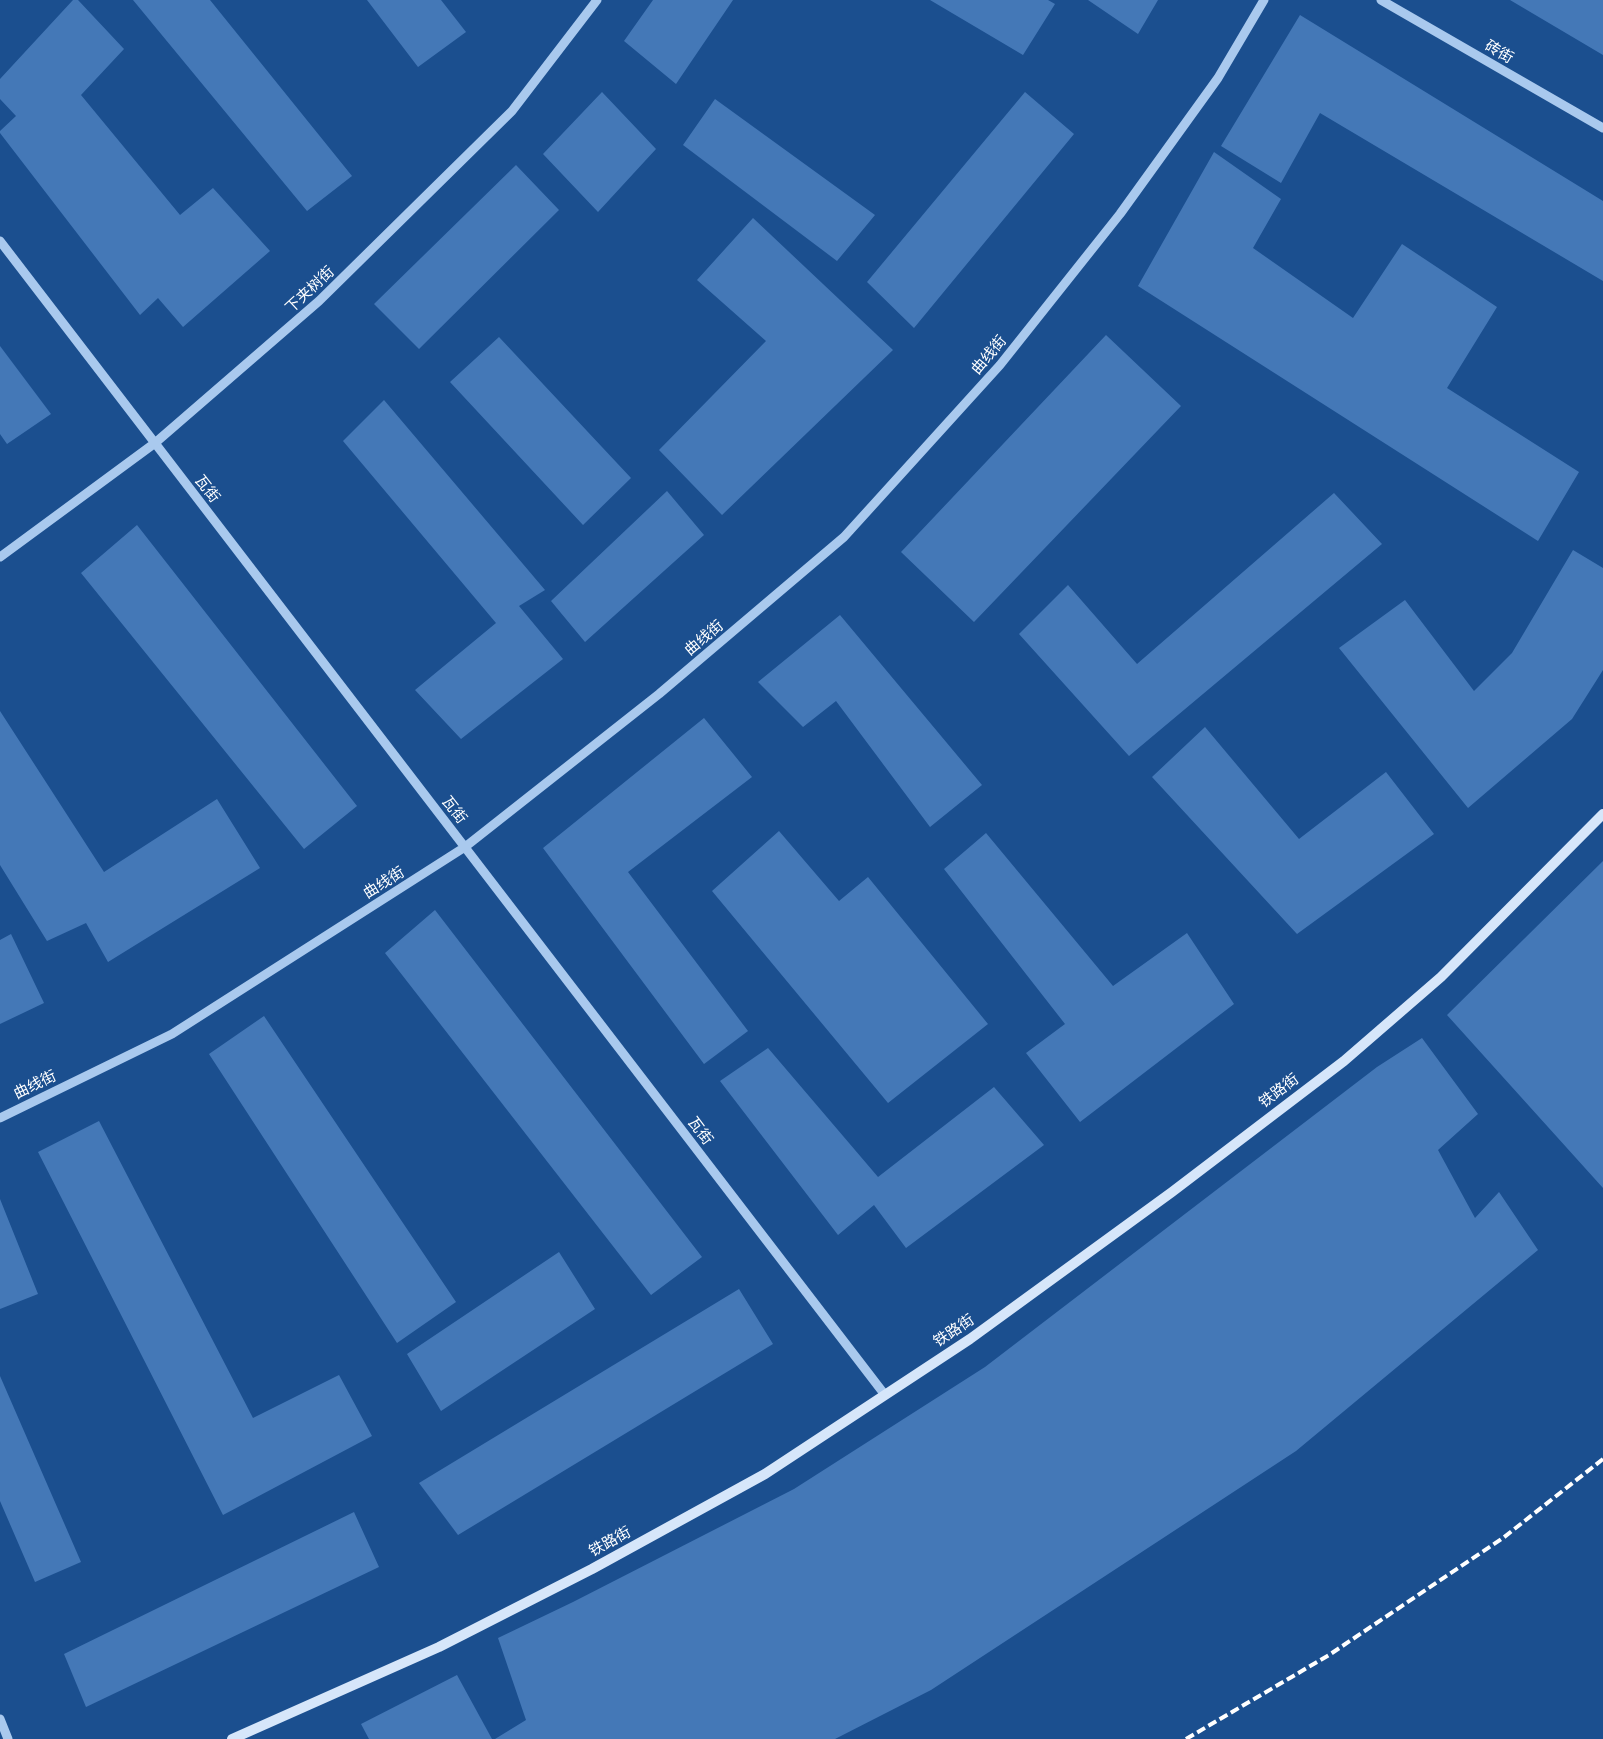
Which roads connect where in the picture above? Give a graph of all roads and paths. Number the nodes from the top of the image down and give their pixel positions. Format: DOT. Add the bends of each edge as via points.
graph roads {
  1 [pos="597,0"];
  2 [pos="1264,0"];
  3 [pos="1381,0"];
  4 [pos="1603,128"];
  5 [pos="0,241"];
  6 [pos="155,444"];
  7 [pos="0,556"];
  8 [pos="1603,814"];
  9 [pos="465,847"];
  10 [pos="0,1118"];
  11 [pos="885,1395"];
  12 [pos="0,1719"];
  13 [pos="8,1739"];
  14 [pos="232,1739"];
  1 -- 6 [label="street, 下夹树街" via="512,111 319,301"];
  2 -- 9 [label="street, 曲线街" via="1218,78 1120,214 1000,365 844,538 659,694"];
  3 -- 4 [label="street, 砖街"];
  5 -- 6 [label="street, 瓦街"];
  6 -- 7 [label="street, 下夹树街"];
  6 -- 9 [label="street, 瓦街"];
  8 -- 11 [label="main road, 铁路街" via="1442,977 1344,1062 970,1340"];
  9 -- 10 [label="street, 曲线街" via="172,1034"];
  9 -- 11 [label="street, 瓦街"];
  11 -- 14 [label="main road, 铁路街" via="765,1474 592,1569 438,1647"];
  12 -- 13 [label="street"];
}
